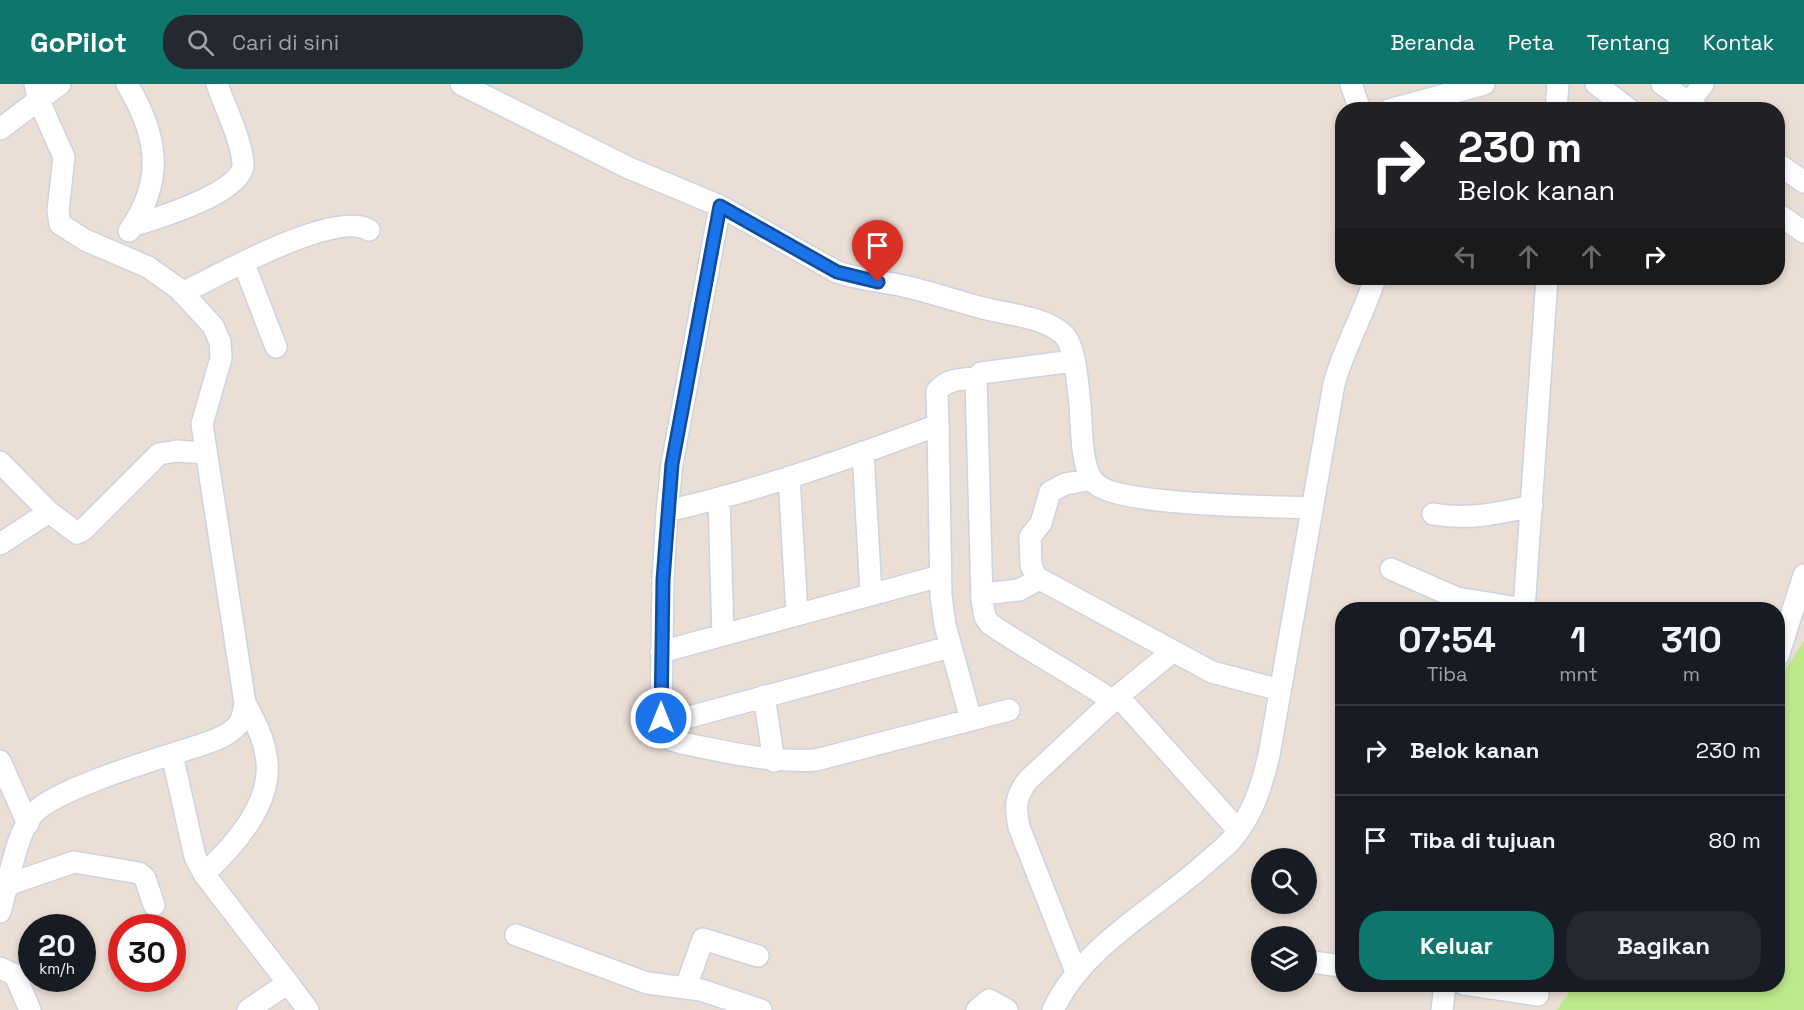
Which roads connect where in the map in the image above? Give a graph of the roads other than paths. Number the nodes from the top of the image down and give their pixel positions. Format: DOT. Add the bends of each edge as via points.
graph roads {
  1 [pos="60,84"];
  2 [pos="128,84"];
  3 [pos="217,84"];
  4 [pos="461,84"];
  5 [pos="1351,84"];
  6 [pos="1484,84"];
  7 [pos="1558,84"];
  8 [pos="1596,84"];
  9 [pos="1662,84"];
  10 [pos="1703,84"];
  11 [pos="37,92"];
  12 [pos="1357,102"];
  13 [pos="1418,102"];
  14 [pos="1557,102"];
  15 [pos="1620,102"];
  16 [pos="1688,102"];
  17 [pos="1696,102"];
  18 [pos="0,129"];
  19 [pos="1785,169"];
  20 [pos="1804,182"];
  21 [pos="720,206"];
  22 [pos="1785,219"];
  23 [pos="132,226"];
  24 [pos="369,230"];
  25 [pos="1804,232"];
  26 [pos="115,251"];
  27 [pos="244,264"];
  28 [pos="1373,285"];
  29 [pos="1547,285"];
  30 [pos="182,293"];
  31 [pos="276,347"];
  32 [pos="1073,361"];
  33 [pos="976,378"];
  34 [pos="939,425"];
  35 [pos="863,452"];
  36 [pos="206,453"];
  37 [pos="0,462"];
  38 [pos="789,477"];
  39 [pos="1092,479"];
  40 [pos="719,498"];
  41 [pos="1532,506"];
  42 [pos="1311,508"];
  43 [pos="668,511"];
  44 [pos="49,512"];
  45 [pos="1433,514"];
  46 [pos="0,544"];
  47 [pos="1391,569"];
  48 [pos="1804,575"];
  49 [pos="940,576"];
  50 [pos="1039,579"];
  51 [pos="871,594"];
  52 [pos="982,594"];
  53 [pos="1481,602"];
  54 [pos="1525,602"];
  55 [pos="797,614"];
  56 [pos="723,634"];
  57 [pos="1785,634"];
  58 [pos="950,647"];
  59 [pos="661,652"];
  60 [pos="1172,652"];
  61 [pos="1280,690"];
  62 [pos="764,696"];
  63 [pos="1116,698"];
  64 [pos="245,703"];
  65 [pos="1009,710"];
  66 [pos="971,720"];
  67 [pos="663,724"];
  68 [pos="172,754"];
  69 [pos="0,761"];
  70 [pos="774,761"];
  71 [pos="28,824"];
  72 [pos="1238,830"];
  73 [pos="204,874"];
  74 [pos="7,885"];
  75 [pos="154,905"];
  76 [pos="0,912"];
  77 [pos="516,935"];
  78 [pos="758,956"];
  79 [pos="1317,963"];
  80 [pos="1335,965"];
  81 [pos="0,968"];
  82 [pos="1076,972"];
  83 [pos="288,983"];
  84 [pos="686,987"];
  85 [pos="1444,992"];
  86 [pos="1518,992"];
  87 [pos="1538,995"];
  88 [pos="30,1010"];
  89 [pos="248,1010"];
  90 [pos="308,1010"];
  91 [pos="761,1010"];
  92 [pos="977,1010"];
  93 [pos="1008,1010"];
  94 [pos="1053,1010"];
  95 [pos="1442,1010"];
  1 -- 11 [label="street"];
  2 -- 23 [label="street" via="148,126 154,172 149,196"];
  3 -- 23 [label="street" via="243,163 239,178 175,212"];
  4 -- 21 [label="street" via="629,168"];
  5 -- 12 [label="street"];
  6 -- 13 [label="street"];
  7 -- 14 [label="street"];
  8 -- 15 [label="street"];
  9 -- 16 [label="street"];
  10 -- 17 [label="street"];
  11 -- 18 [label="street"];
  11 -- 26 [label="street" via="64,157 60,224 85,240"];
  19 -- 20 [label="street"];
  21 -- 32 [label="street" via="856,279 900,285 1046,325 1065,336"];
  21 -- 43 [label="street" via="672,464"];
  22 -- 25 [label="street"];
  23 -- 26 [label="street"];
  24 -- 27 [label="street" via="352,224 326,228 298,237"];
  26 -- 30 [label="street" via="148,267"];
  27 -- 30 [label="street"];
  27 -- 31 [label="street"];
  28 -- 42 [label="street" via="1339,366"];
  29 -- 41 [label="street"];
  30 -- 36 [label="street" via="213,326 222,350 202,424"];
  32 -- 33 [label="street" via="981,373"];
  32 -- 39 [label="street" via="1084,449"];
  33 -- 34 [label="street" via="945,383 937,391"];
  33 -- 52 [label="street"];
  34 -- 35 [label="street"];
  34 -- 49 [label="street"];
  35 -- 38 [label="street"];
  35 -- 51 [label="street"];
  36 -- 44 [label="street" via="159,454 80,532 74,532"];
  36 -- 64 [label="street"];
  37 -- 44 [label="street"];
  38 -- 40 [label="street"];
  38 -- 55 [label="street"];
  39 -- 42 [label="street" via="1104,489 1133,496"];
  39 -- 50 [label="street" via="1065,484 1050,492 1041,523 1030,537 1031,566"];
  40 -- 43 [label="street"];
  40 -- 56 [label="street"];
  41 -- 45 [label="street" via="1481,518"];
  41 -- 54 [label="street"];
  42 -- 61 [label="street"];
  43 -- 59 [label="street"];
  44 -- 46 [label="street"];
  47 -- 53 [label="street" via="1456,598"];
  48 -- 57 [label="street"];
  49 -- 51 [label="street"];
  49 -- 58 [label="street"];
  50 -- 52 [label="street" via="1019,590"];
  50 -- 60 [label="street"];
  51 -- 55 [label="street"];
  52 -- 63 [label="street" via="985,617 990,624"];
  55 -- 56 [label="street"];
  56 -- 59 [label="street"];
  58 -- 62 [label="street"];
  58 -- 66 [label="street"];
  59 -- 67 [label="street"];
  60 -- 61 [label="street" via="1212,672"];
  60 -- 63 [label="street"];
  61 -- 72 [label="street" via="1260,789"];
  62 -- 67 [label="street"];
  62 -- 70 [label="street"];
  63 -- 72 [label="street"];
  63 -- 82 [label="street" via="1017,794 1019,827"];
  64 -- 68 [label="street" via="243,717 223,736"];
  64 -- 73 [label="street" via="266,756 268,775 264,792 236,841"];
  65 -- 66 [label="street"];
  66 -- 70 [label="street" via="816,760"];
  67 -- 70 [label="street" via="672,740"];
  68 -- 71 [label="street" via="57,797 31,815"];
  68 -- 73 [label="street" via="192,847"];
  69 -- 71 [label="street"];
  71 -- 74 [label="street"];
  72 -- 82 [label="street" via="1180,887 1104,945"];
  73 -- 83 [label="street"];
  74 -- 75 [label="street" via="80,862 139,873 145,878"];
  74 -- 76 [label="street"];
  77 -- 84 [label="street" via="647,983"];
  78 -- 84 [label="street" via="703,939"];
  79 -- 80 [label="street"];
  81 -- 88 [label="street" via="15,975"];
  82 -- 94 [label="street"];
  83 -- 89 [label="street"];
  83 -- 90 [label="street"];
  84 -- 91 [label="street"];
  85 -- 95 [label="street"];
  86 -- 87 [label="street"];
  92 -- 93 [label="street" via="989,1000"];
}
